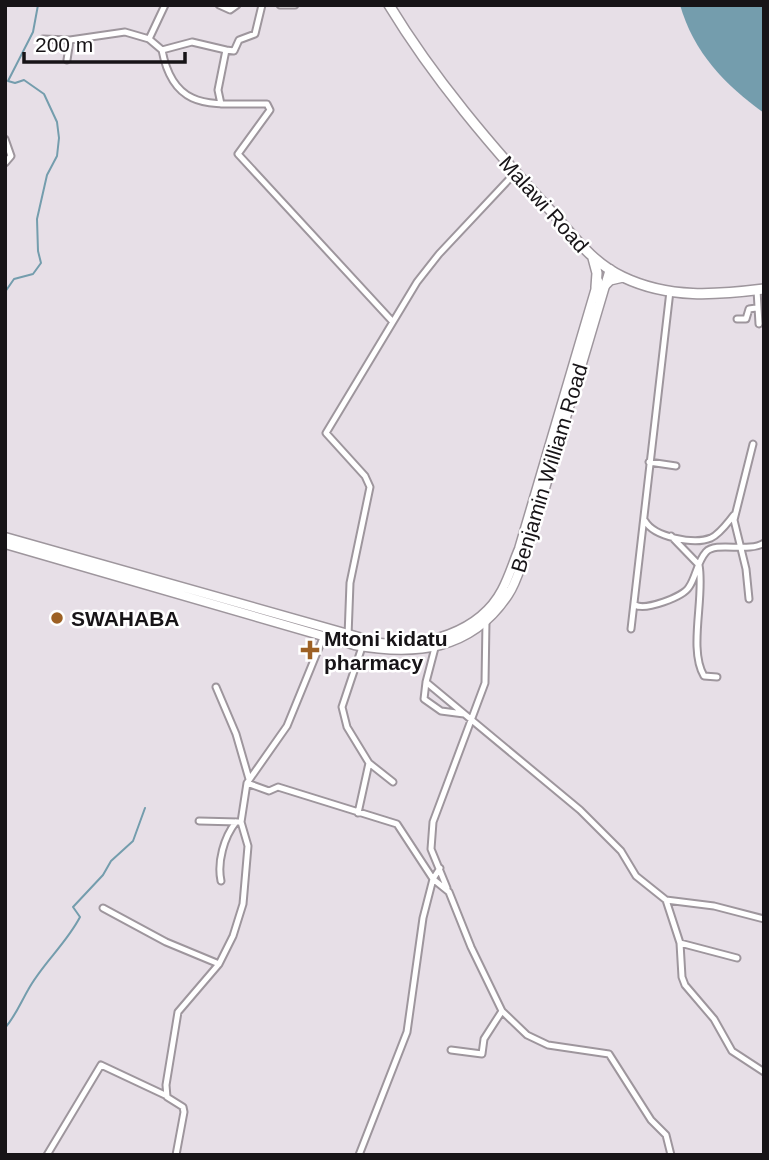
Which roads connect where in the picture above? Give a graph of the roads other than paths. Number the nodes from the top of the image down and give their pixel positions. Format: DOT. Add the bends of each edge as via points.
graph roads {
  1 [pos="165,5"];
  2 [pos="219,5"];
  3 [pos="237,5"];
  4 [pos="262,5"];
  5 [pos="280,5"];
  6 [pos="295,5"];
  7 [pos="389,5"];
  8 [pos="43,39"];
  9 [pos="149,39"];
  10 [pos="70,40"];
  11 [pos="162,50"];
  12 [pos="226,50"];
  13 [pos="68,60"];
  14 [pos="221,104"];
  15 [pos="5,139"];
  16 [pos="5,163"];
  17 [pos="515,173"];
  18 [pos="592,257"];
  19 [pos="606,267"];
  20 [pos="623,277"];
  21 [pos="599,287"];
  22 [pos="760,289"];
  23 [pos="670,291"];
  24 [pos="756,308"];
  25 [pos="761,315"];
  26 [pos="737,319"];
  27 [pos="392,321"];
  28 [pos="759,324"];
  29 [pos="753,444"];
  30 [pos="649,462"];
  31 [pos="676,466"];
  32 [pos="734,515"];
  33 [pos="645,521"];
  34 [pos="671,536"];
  35 [pos="5,537"];
  36 [pos="5,544"];
  37 [pos="762,545"];
  38 [pos="740,548"];
  39 [pos="699,565"];
  40 [pos="749,599"];
  41 [pos="635,605"];
  42 [pos="486,620"];
  43 [pos="631,629"];
  44 [pos="325,633"];
  45 [pos="348,636"];
  46 [pos="436,643"];
  47 [pos="362,647"];
  48 [pos="717,677"];
  49 [pos="426,682"];
  50 [pos="216,687"];
  51 [pos="464,714"];
  52 [pos="471,717"];
  53 [pos="369,763"];
  54 [pos="248,781"];
  55 [pos="393,782"];
  56 [pos="358,813"];
  57 [pos="199,821"];
  58 [pos="239,822"];
  59 [pos="440,868"];
  60 [pos="443,876"];
  61 [pos="221,881"];
  62 [pos="435,881"];
  63 [pos="447,888"];
  64 [pos="666,900"];
  65 [pos="103,908"];
  66 [pos="764,919"];
  67 [pos="680,943"];
  68 [pos="737,958"];
  69 [pos="219,964"];
  70 [pos="502,1011"];
  71 [pos="451,1050"];
  72 [pos="764,1072"];
  73 [pos="167,1097"];
  74 [pos="47,1155"];
  75 [pos="176,1155"];
  76 [pos="359,1155"];
  77 [pos="671,1155"];
  1 -- 9 [label="street"];
  2 -- 3 [label="street" via="230,10"];
  4 -- 12 [label="street" via="255,34 239,40 233,51"];
  5 -- 6 [label="street"];
  7 -- 17 [label="main road, Malawi Road"];
  8 -- 10 [label="street"];
  9 -- 10 [label="street" via="125,32"];
  9 -- 11 [label="street"];
  10 -- 13 [label="street"];
  11 -- 12 [label="street" via="192,42"];
  11 -- 14 [label="street" via="165,68 181,92 195,102"];
  12 -- 14 [label="street" via="218,90"];
  14 -- 27 [label="street" via="267,104 267,119 238,154"];
  15 -- 16 [label="street" via="11,156"];
  17 -- 18 [label="main road, Malawi Road"];
  17 -- 27 [label="street" via="439,254"];
  18 -- 19 [label="main road, Malawi Road"];
  18 -- 21 [label="main road"];
  19 -- 20 [label="main road, Malawi Road"];
  19 -- 21 [label="main road, Benjamin William Road"];
  20 -- 21 [label="main road"];
  20 -- 23 [label="main road, Malawi Road"];
  21 -- 42 [label="main road, Benjamin William Road" via="527,550 509,594"];
  21 -- 46 [label="main road, Benjamin William Road" via="502,592 480,616"];
  22 -- 23 [label="main road, Malawi Road" via="710,295"];
  22 -- 24 [label="street"];
  23 -- 30 [label="street"];
  24 -- 25 [label="street"];
  24 -- 26 [label="street" via="749,309 746,319"];
  25 -- 28 [label="street"];
  27 -- 45 [label="street" via="326,433 370,486 350,583"];
  29 -- 32 [label="street"];
  30 -- 31 [label="street"];
  30 -- 33 [label="street"];
  32 -- 34 [label="street" via="712,538"];
  32 -- 38 [label="street"];
  33 -- 34 [label="street" via="653,530"];
  33 -- 41 [label="street"];
  34 -- 39 [label="street"];
  35 -- 44 [label="main road, Benjamin William Road"];
  36 -- 44 [label="main road, Benjamin William Road"];
  37 -- 38 [label="street"];
  38 -- 39 [label="street" via="710,549"];
  38 -- 40 [label="street"];
  39 -- 41 [label="street" via="685,591 650,608"];
  39 -- 48 [label="street" via="699,662 704,676"];
  41 -- 43 [label="street"];
  42 -- 46 [label="main road, Benjamin William Road" via="465,636"];
  42 -- 52 [label="street" via="486,679"];
  44 -- 45 [label="main road, Benjamin William Road"];
  44 -- 47 [label="main road, Benjamin William Road"];
  44 -- 54 [label="street" via="287,726"];
  45 -- 46 [label="main road, Benjamin William Road" via="385,644"];
  46 -- 47 [label="main road, Benjamin William Road" via="403,652"];
  46 -- 49 [label="street"];
  47 -- 53 [label="street" via="342,706 346,727"];
  49 -- 51 [label="street"];
  49 -- 51 [label="street" via="424,699 441,710"];
  50 -- 54 [label="street" via="236,733"];
  51 -- 52 [label="street"];
  52 -- 59 [label="street" via="433,822 431,849"];
  52 -- 64 [label="street" via="580,810 621,850 636,876"];
  53 -- 55 [label="street"];
  53 -- 56 [label="street"];
  54 -- 56 [label="street"];
  54 -- 58 [label="street"];
  56 -- 62 [label="street" via="397,824"];
  57 -- 58 [label="street"];
  58 -- 61 [label="street" via="223,853"];
  58 -- 69 [label="street" via="248,846 243,904"];
  59 -- 60 [label="street"];
  59 -- 62 [label="street"];
  60 -- 62 [label="street"];
  60 -- 63 [label="street"];
  62 -- 63 [label="street"];
  62 -- 76 [label="street" via="424,918 407,1032"];
  63 -- 70 [label="street"];
  64 -- 66 [label="street"];
  64 -- 67 [label="street"];
  65 -- 69 [label="street"];
  67 -- 68 [label="street"];
  67 -- 72 [label="street" via="685,985 714,1019 732,1051"];
  69 -- 73 [label="street" via="178,1012"];
  70 -- 71 [label="street" via="484,1039 482,1054"];
  70 -- 77 [label="street" via="527,1035 548,1045 609,1054 651,1121 666,1135"];
  73 -- 74 [label="street" via="101,1065"];
  73 -- 75 [label="street" via="184,1112"];
}
